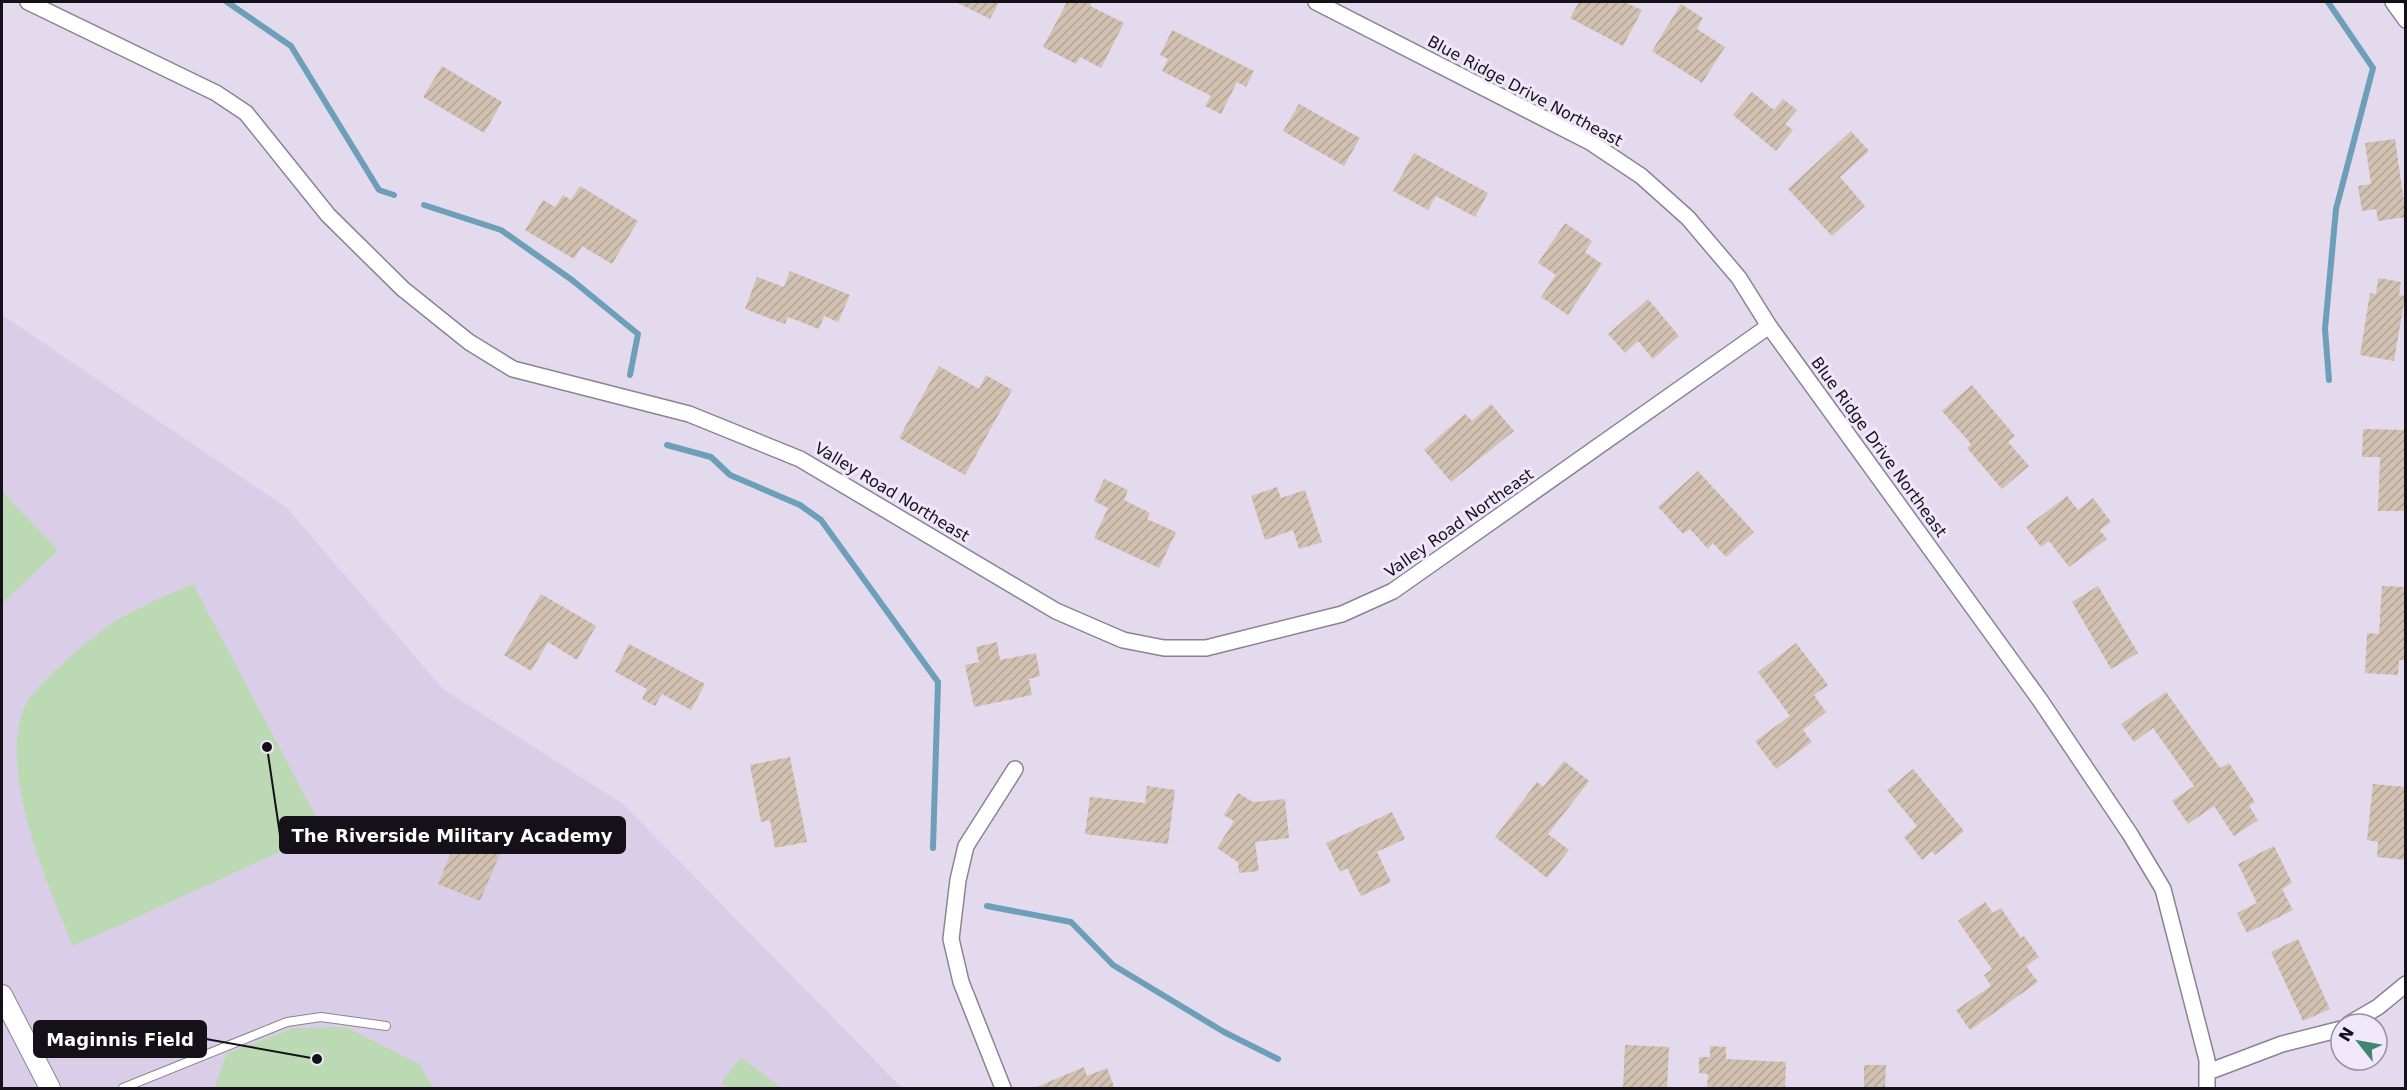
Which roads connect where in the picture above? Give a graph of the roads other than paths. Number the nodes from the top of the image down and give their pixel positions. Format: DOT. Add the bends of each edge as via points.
graph roads {
  1 [pos="28,2"];
  2 [pos="1316,2"];
  3 [pos="2393,2"];
  4 [pos="2406,20"];
  5 [pos="1769,326"];
  6 [pos="1015,769"];
  7 [pos="2406,984"];
  8 [pos="2,995"];
  9 [pos="2369,1012"];
  10 [pos="386,1026"];
  11 [pos="2329,1032"];
  12 [pos="2208,1072"];
  13 [pos="50,1089"];
  14 [pos="123,1089"];
  15 [pos="1003,1089"];
  16 [pos="2207,1089"];
  1 -- 5 [label="street, Valley Road Northeast" via="216,93 246,113 328,215 403,289 469,342 513,369 689,414 800,459 1056,611 1123,640 1157,647 1206,648 1342,614 1393,591"];
  2 -- 5 [label="street, Blue Ridge Drive Northeast" via="1590,142 1641,176 1688,218 1739,278"];
  3 -- 4 [label="street"];
  5 -- 12 [label="street, Blue Ridge Drive Northeast" via="2040,700 2157,880 2166,901"];
  6 -- 15 [label="street" via="966,846 951,939 961,982"];
  7 -- 9 [label="street"];
  8 -- 13 [label="street"];
  10 -- 14 [label="lane" via="321,1017 287,1022"];
  11 -- 12 [label="street" via="2282,1044"];
  12 -- 16 [label="street, Blue Ridge Drive Northeast"];
}
